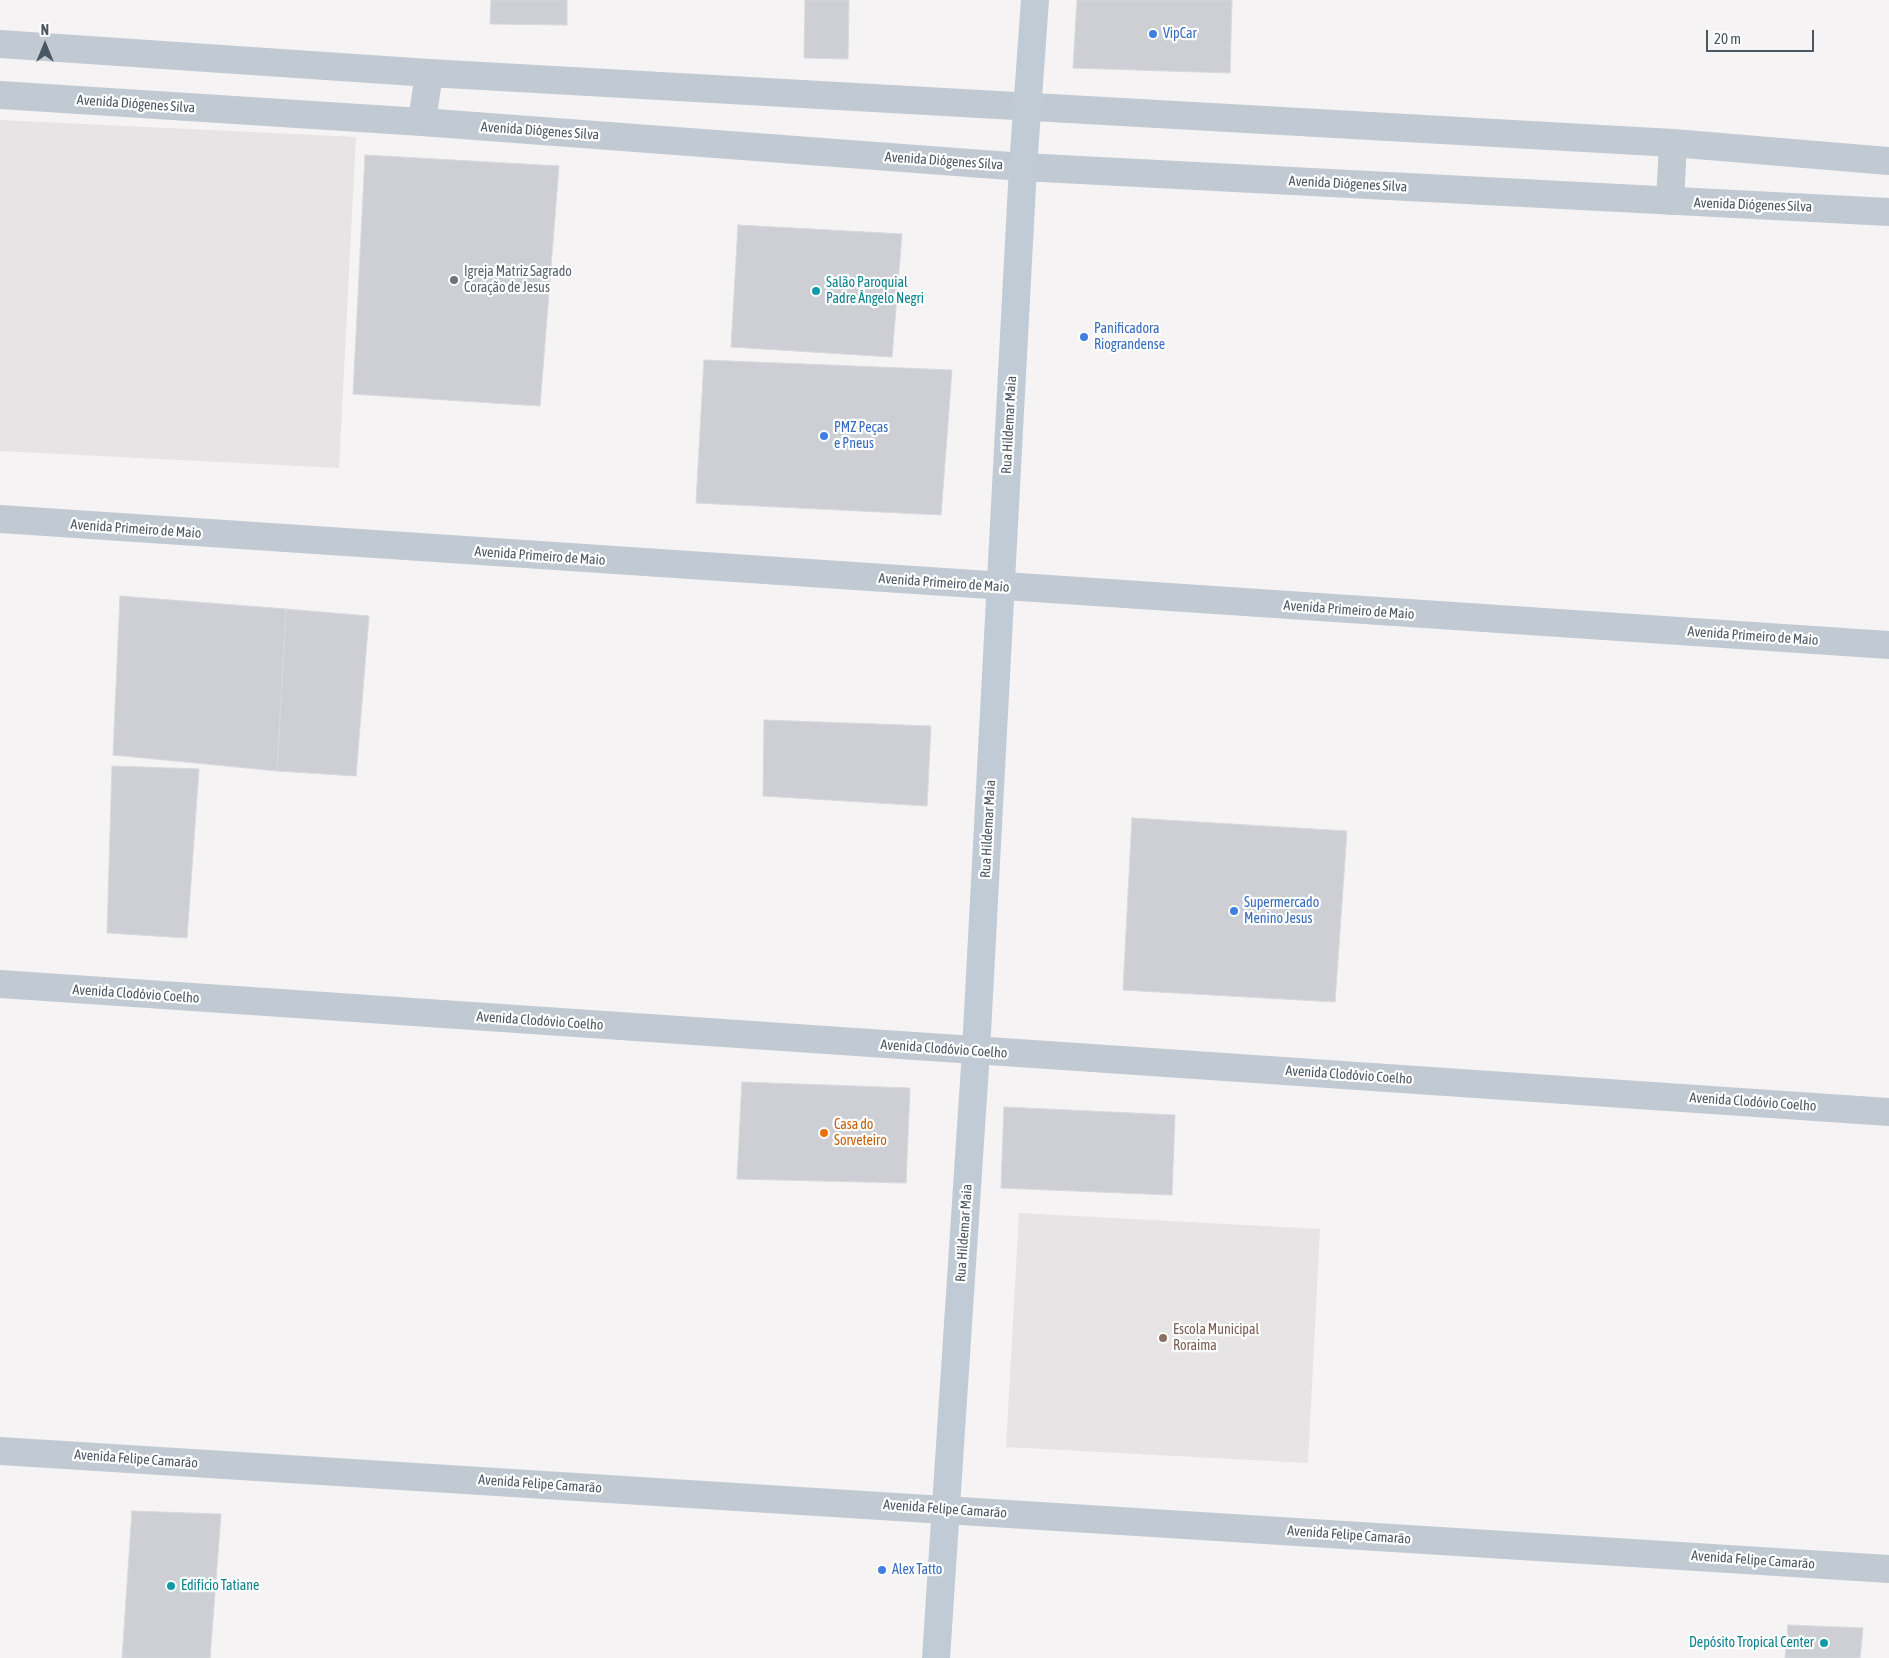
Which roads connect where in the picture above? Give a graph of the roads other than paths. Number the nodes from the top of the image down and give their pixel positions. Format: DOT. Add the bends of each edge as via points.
graph roads {
  1 [pos="1035,0"];
  2 [pos="0,44"];
  3 [pos="429,73"];
  4 [pos="0,95"];
  5 [pos="1027,107"];
  6 [pos="422,122"];
  7 [pos="1673,143"];
  8 [pos="1889,161"];
  9 [pos="1023,167"];
  10 [pos="1670,201"];
  11 [pos="1889,212"];
  12 [pos="0,519"];
  13 [pos="1001,587"];
  14 [pos="1889,645"];
  15 [pos="0,984"];
  16 [pos="976,1051"];
  17 [pos="1889,1112"];
  18 [pos="0,1450"];
  19 [pos="947,1510"];
  20 [pos="1889,1569"];
  21 [pos="936,1658"];
  1 -- 5 [label="main road, Rua Hildemar Maia"];
  2 -- 3 [label="street"];
  3 -- 5 [label="street"];
  3 -- 6 [label="street"];
  4 -- 6 [label="street, Avenida Diógenes Silva"];
  5 -- 7 [label="street"];
  5 -- 9 [label="main road, Rua Hildemar Maia"];
  6 -- 9 [label="street, Avenida Diógenes Silva"];
  7 -- 8 [label="street"];
  7 -- 10 [label="street"];
  9 -- 10 [label="street, Avenida Diógenes Silva"];
  9 -- 13 [label="main road, Rua Hildemar Maia"];
  10 -- 11 [label="street, Avenida Diógenes Silva"];
  12 -- 13 [label="street, Avenida Primeiro de Maio"];
  13 -- 14 [label="street, Avenida Primeiro de Maio"];
  13 -- 16 [label="main road, Rua Hildemar Maia"];
  15 -- 16 [label="street, Avenida Clodóvio Coelho"];
  16 -- 17 [label="street, Avenida Clodóvio Coelho"];
  16 -- 19 [label="main road, Rua Hildemar Maia"];
  18 -- 19 [label="street, Avenida Felipe Camarão"];
  19 -- 20 [label="street, Avenida Felipe Camarão"];
  19 -- 21 [label="main road, Rua Hildemar Maia"];
}
